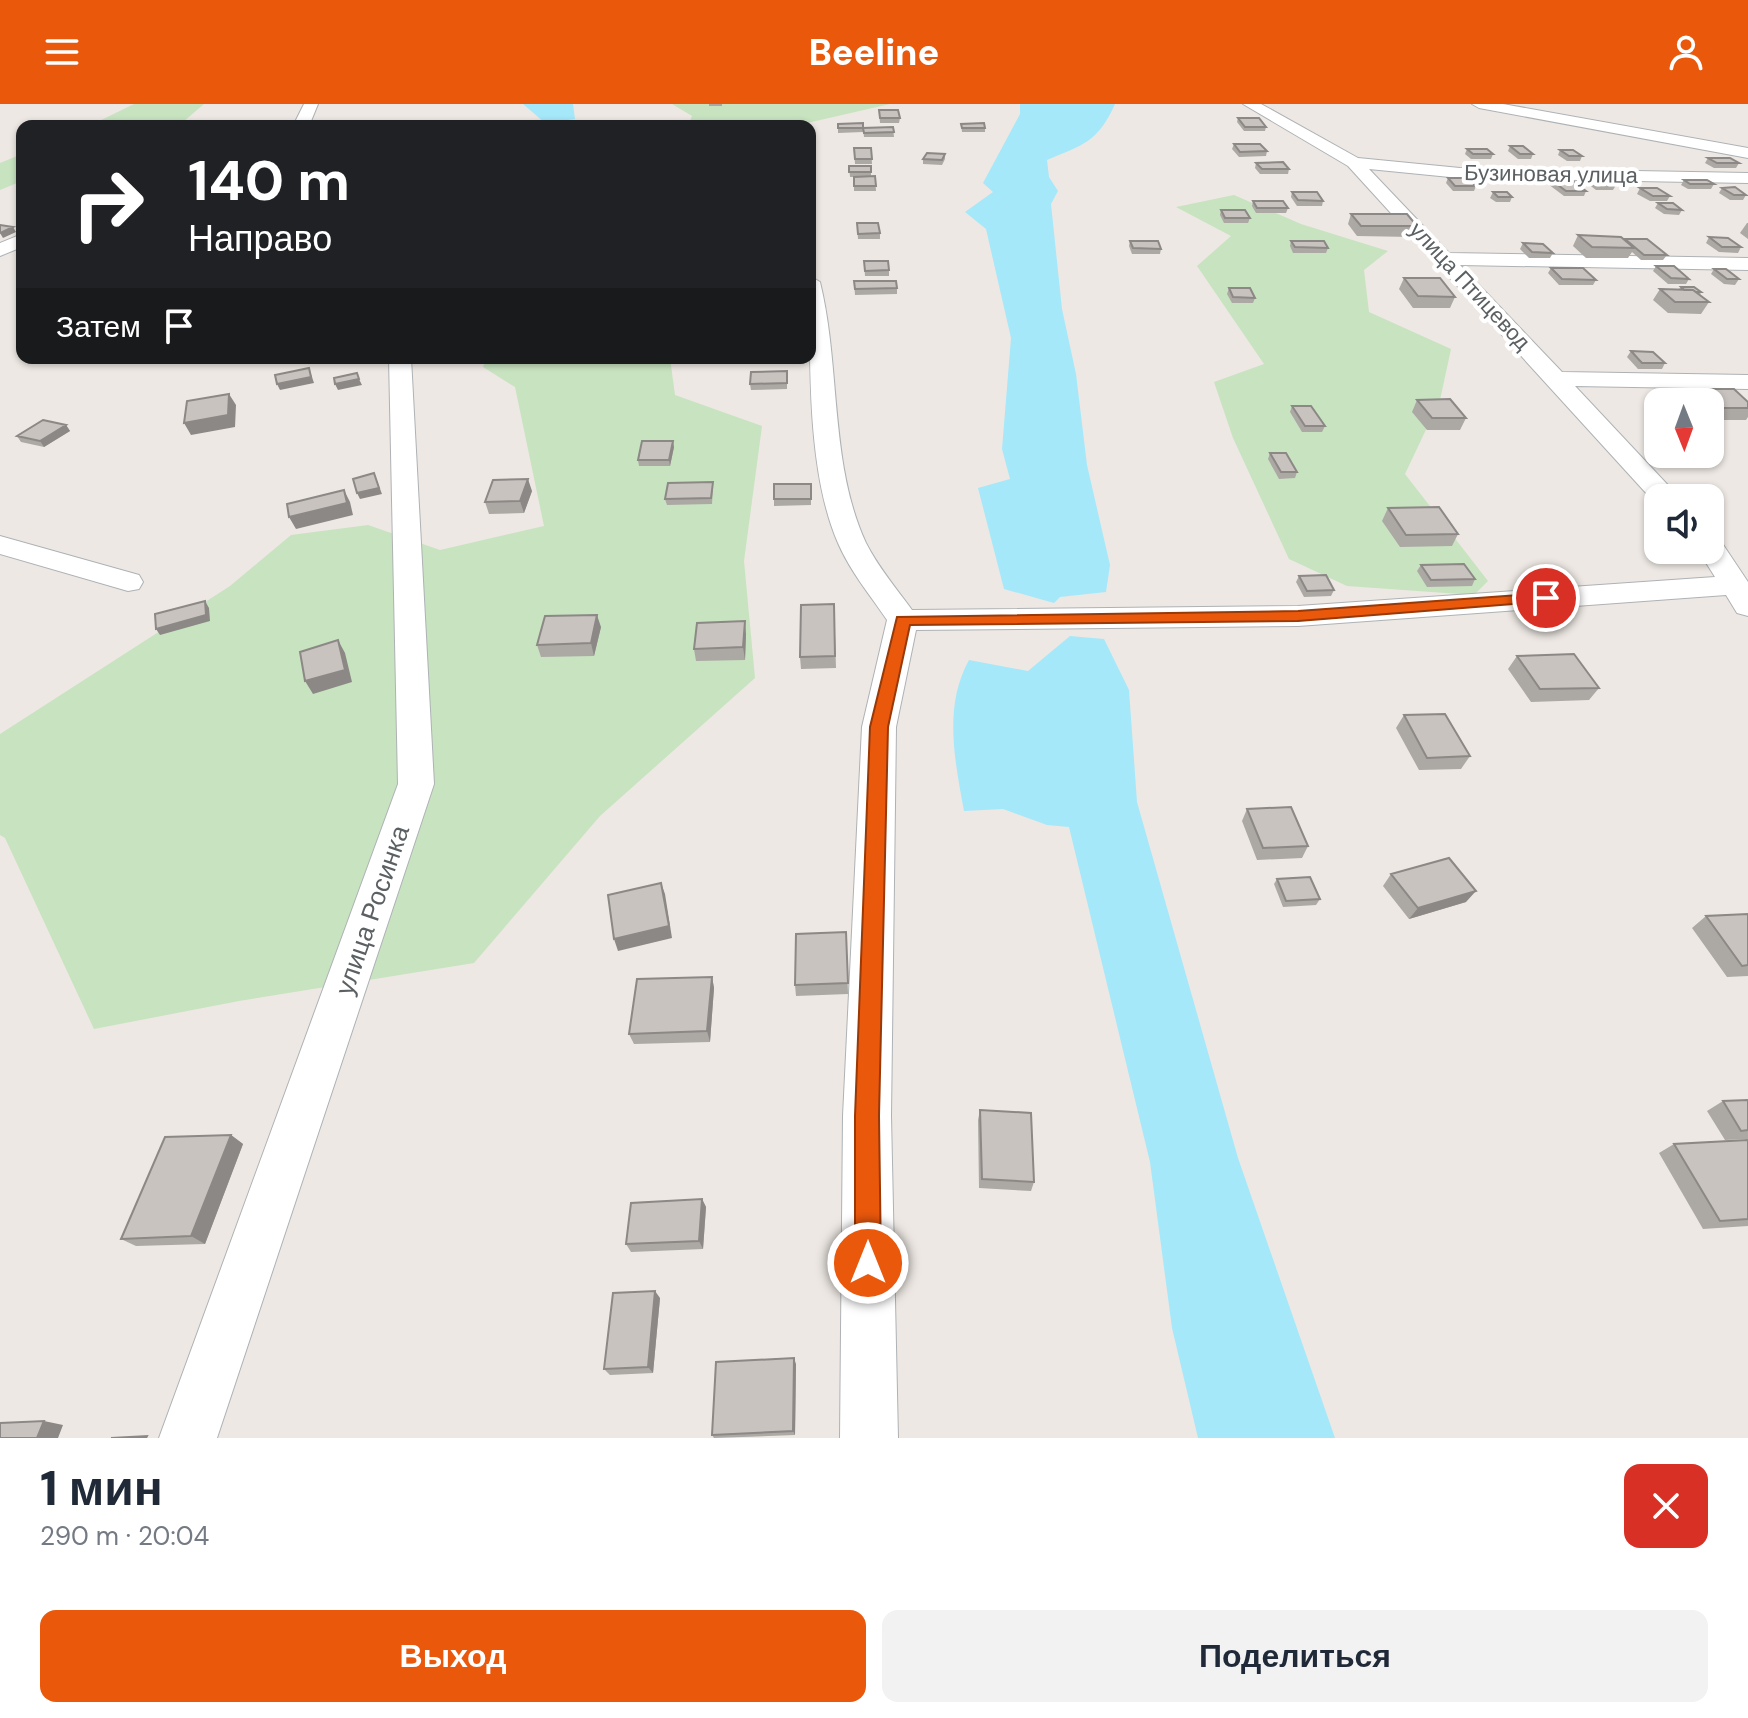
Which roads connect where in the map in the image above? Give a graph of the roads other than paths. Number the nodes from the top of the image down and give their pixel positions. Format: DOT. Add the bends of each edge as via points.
graph roads {
  1 [pos="1250,104"];
  2 [pos="1479,104"];
  3 [pos="1748,153"];
  4 [pos="1354,163"];
  5 [pos="1748,178"];
  6 [pos="1445,259"];
  7 [pos="1748,264"];
  8 [pos="816,303"];
  9 [pos="400,364"];
  10 [pos="1557,379"];
  11 [pos="1748,382"];
  12 [pos="1653,484"];
  13 [pos="0,545"];
  14 [pos="1726,553"];
  15 [pos="128,582"];
  16 [pos="1741,595"];
  17 [pos="903,620"];
  18 [pos="188,1438"];
  19 [pos="869,1438"];
  1 -- 4 [label="street, улица Птицевод"];
  2 -- 3 [label="street"];
  4 -- 5 [label="street, Бузиновая улица" via="1460,173"];
  4 -- 6 [label="street, улица Птицевод"];
  6 -- 7 [label="street"];
  6 -- 10 [label="street, улица Птицевод"];
  8 -- 17 [label="street" via="835,485 851,543"];
  9 -- 18 [label="street, улица Росинка" via="416,784"];
  10 -- 11 [label="street"];
  10 -- 12 [label="street, улица Птицевод"];
  13 -- 15 [label="street"];
  14 -- 16 [label="street"];
  16 -- 17 [label="street" via="1298,616"];
  17 -- 19 [label="street" via="879,727 867,1116"];
}
